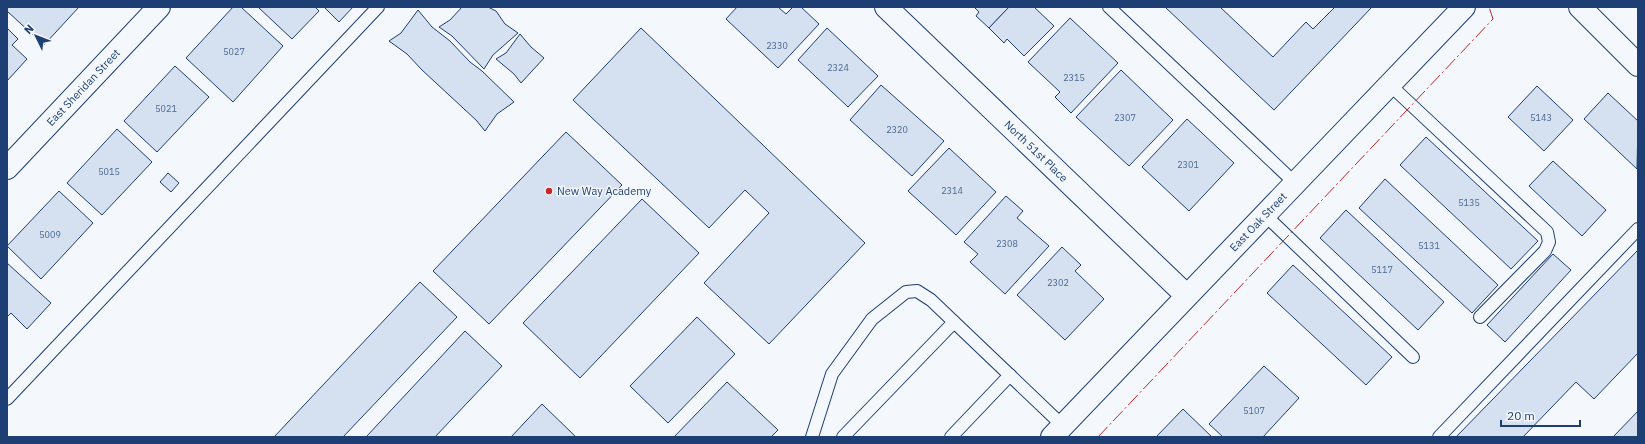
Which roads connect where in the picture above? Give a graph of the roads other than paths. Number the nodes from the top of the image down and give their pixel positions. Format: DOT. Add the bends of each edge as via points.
graph roads {
  1 [pos="159,7"];
  2 [pos="378,7"];
  3 [pos="886,7"];
  4 [pos="1109,7"];
  5 [pos="1464,7"];
  6 [pos="1580,7"];
  7 [pos="1638,65"];
  8 [pos="1389,84"];
  9 [pos="7,168"];
  10 [pos="1295,183"];
  11 [pos="1264,214"];
  12 [pos="1638,228"];
  13 [pos="1186,295"];
  14 [pos="1480,317"];
  15 [pos="954,322"];
  16 [pos="1413,357"];
  17 [pos="1010,375"];
  18 [pos="7,399"];
  19 [pos="1057,431"];
  20 [pos="812,437"];
  21 [pos="843,437"];
  22 [pos="951,437"];
  23 [pos="1438,437"];
  1 -- 9 [label="street, East Sheridan Street"];
  2 -- 18 [label="lane"];
  3 -- 13 [label="street, North 51st Place"];
  4 -- 10 [label="lane"];
  5 -- 8 [label="street, East Oak Street"];
  6 -- 7 [label="street"];
  8 -- 10 [label="street, East Oak Street"];
  8 -- 14 [label="lane" via="1548,232 1549,242 1545,251"];
  10 -- 11 [label="street, East Oak Street"];
  11 -- 13 [label="street, East Oak Street"];
  11 -- 16 [label="lane"];
  12 -- 23 [label="lane"];
  13 -- 19 [label="street, East Oak Street"];
  15 -- 17 [label="lane"];
  15 -- 20 [label="lane" via="931,300 917,291 906,292 872,320 832,374"];
  15 -- 21 [label="lane"];
  17 -- 19 [label="lane"];
  17 -- 22 [label="lane"];
}
